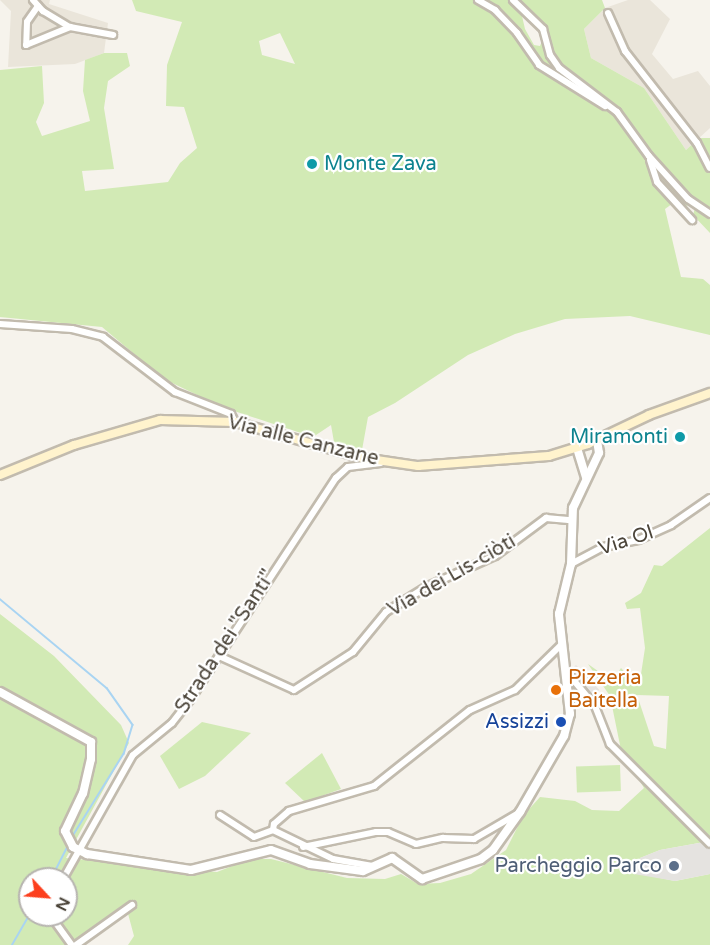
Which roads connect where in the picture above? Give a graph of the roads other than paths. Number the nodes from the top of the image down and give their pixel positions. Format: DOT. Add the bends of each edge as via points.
graph roads {
  1 [pos="478,0"];
  2 [pos="513,0"];
  3 [pos="35,3"];
  4 [pos="608,13"];
  5 [pos="70,27"];
  6 [pos="113,35"];
  7 [pos="611,108"];
  8 [pos="649,156"];
  9 [pos="710,168"];
  10 [pos="710,214"];
  11 [pos="692,220"];
  12 [pos="0,324"];
  13 [pos="710,393"];
  14 [pos="235,422"];
  15 [pos="597,440"];
  16 [pos="577,448"];
  17 [pos="391,462"];
  18 [pos="0,475"];
  19 [pos="586,479"];
  20 [pos="710,498"];
  21 [pos="571,520"];
  22 [pos="571,564"];
  23 [pos="561,645"];
  24 [pos="219,656"];
  25 [pos="566,671"];
  26 [pos="0,692"];
  27 [pos="520,812"];
  28 [pos="220,815"];
  29 [pos="273,830"];
  30 [pos="710,844"];
  31 [pos="303,847"];
  32 [pos="75,848"];
  33 [pos="68,867"];
  34 [pos="375,867"];
  35 [pos="132,905"];
  36 [pos="60,927"];
  37 [pos="74,945"];
  1 -- 7 [label="street" via="495,10 517,33 539,65"];
  2 -- 7 [label="street" via="543,29 550,55 559,68"];
  3 -- 5 [label="street"];
  3 -- 5 [label="street" via="27,22 26,45"];
  4 -- 9 [label="street" via="625,51 697,143"];
  5 -- 6 [label="street"];
  7 -- 8 [label="street"];
  8 -- 10 [label="street" via="688,198"];
  8 -- 11 [label="street" via="657,182"];
  12 -- 14 [label="street" via="72,329 103,337 175,392 231,414"];
  13 -- 15 [label="main road, Via alle Canzane" via="649,415"];
  14 -- 17 [label="main road, Via alle Canzane" via="363,458"];
  14 -- 18 [label="main road, Via alle Canzane" via="150,422 74,445"];
  15 -- 16 [label="main road, Via alle Canzane"];
  15 -- 19 [label="street" via="599,453"];
  16 -- 17 [label="main road, Via alle Canzane" via="549,456 449,466"];
  16 -- 19 [label="street"];
  17 -- 24 [label="street, Strada dei \"Santi\"" via="348,467 336,478"];
  19 -- 21 [label="street"];
  20 -- 22 [label="street, Via Ol" via="670,525 638,540 603,547"];
  21 -- 22 [label="street"];
  21 -- 24 [label="street, Via dei Lis-ciòti" via="546,518 495,556 445,576 406,599 386,612 353,652 294,690"];
  22 -- 23 [label="street" via="559,614"];
  23 -- 25 [label="street"];
  23 -- 29 [label="street" via="515,690 471,710 381,782 290,811 274,824"];
  24 -- 32 [label="street, Strada dei \"Santi\"" via="172,723 133,755"];
  25 -- 27 [label="street" via="571,698 564,736"];
  25 -- 30 [label="street" via="595,706 610,744"];
  26 -- 32 [label="street" via="91,742 83,793 75,814 66,823 68,839"];
  27 -- 31 [label="street" via="474,839 443,838 416,844 388,832 376,832"];
  27 -- 34 [label="street" via="493,850 457,869 422,879 392,858"];
  28 -- 29 [label="street" via="254,837"];
  29 -- 31 [label="street"];
  31 -- 34 [label="street" via="351,864"];
  32 -- 33 [label="street, Strada dei \"Santi\""];
  32 -- 34 [label="street" via="190,870 271,850 334,869 363,871"];
  35 -- 37 [label="street"];
  36 -- 37 [label="street"];
}
